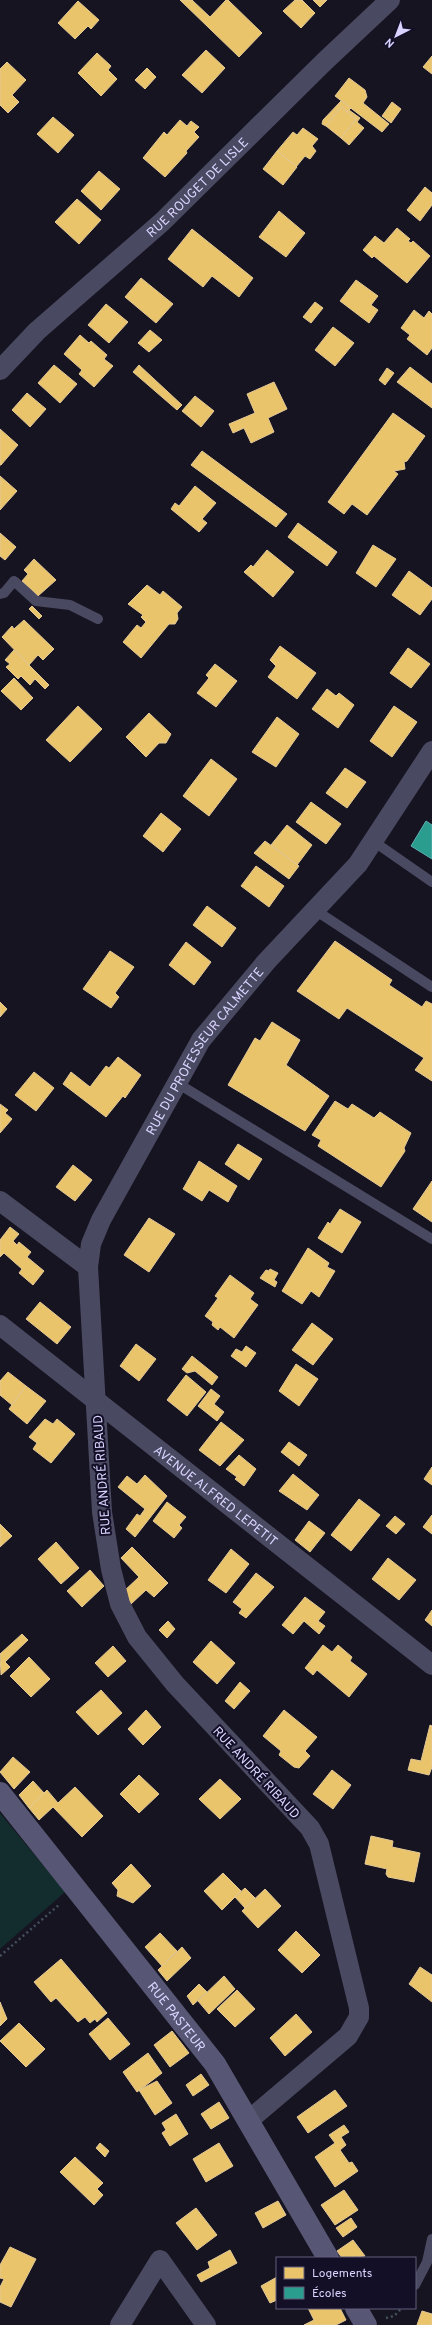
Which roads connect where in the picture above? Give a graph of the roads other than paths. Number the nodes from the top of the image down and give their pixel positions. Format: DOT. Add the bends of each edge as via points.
graph roads {
  1 [pos="390,0"];
  2 [pos="0,370"];
  3 [pos="0,594"];
  4 [pos="98,619"];
  5 [pos="432,751"];
  6 [pos="374,841"];
  7 [pos="432,882"];
  8 [pos="315,910"];
  9 [pos="432,987"];
  10 [pos="177,1082"];
  11 [pos="0,1202"];
  12 [pos="432,1239"];
  13 [pos="88,1267"];
  14 [pos="0,1325"];
  15 [pos="94,1398"];
  16 [pos="432,1665"];
  17 [pos="0,1793"];
  18 [pos="249,2120"];
  19 [pos="432,2239"];
  20 [pos="327,2257"];
  21 [pos="416,2283"];
  22 [pos="120,2325"];
  23 [pos="206,2325"];
  1 -- 2 [label="street, RUE ROUGET DE LISLE" via="162,222 37,332"];
  3 -- 4 [label="lane" via="14,582 36,601 70,605"];
  5 -- 6 [label="street, RUE DU PROFESSEUR CALMETTE"];
  6 -- 7 [label="lane"];
  6 -- 8 [label="street, RUE DU PROFESSEUR CALMETTE" via="358,864"];
  8 -- 9 [label="lane"];
  8 -- 10 [label="street, RUE DU PROFESSEUR CALMETTE" via="266,962 201,1040"];
  10 -- 12 [label="lane"];
  10 -- 13 [label="street, RUE DU PROFESSEUR CALMETTE" via="101,1220 91,1244"];
  11 -- 13 [label="street"];
  13 -- 15 [label="street, RUE DU PROFESSEUR CALMETTE"];
  14 -- 15 [label="street, AVENUE ALFRED LEPETIT"];
  15 -- 16 [label="street, AVENUE ALFRED LEPETIT"];
  15 -- 18 [label="street, RUE ANDRÉ RIBAUD" via="97,1411 102,1512 111,1569 120,1604 138,1637 170,1678 310,1828 319,1844 359,2008 359,2017 348,2036"];
  17 -- 18 [label="street, RUE PASTEUR" via="215,2064"];
  18 -- 20 [label="street, RUE PASTEUR"];
  19 -- 21 [label="lane" via="427,2262"];
  22 -- 23 [label="street" via="160,2260"];
}
